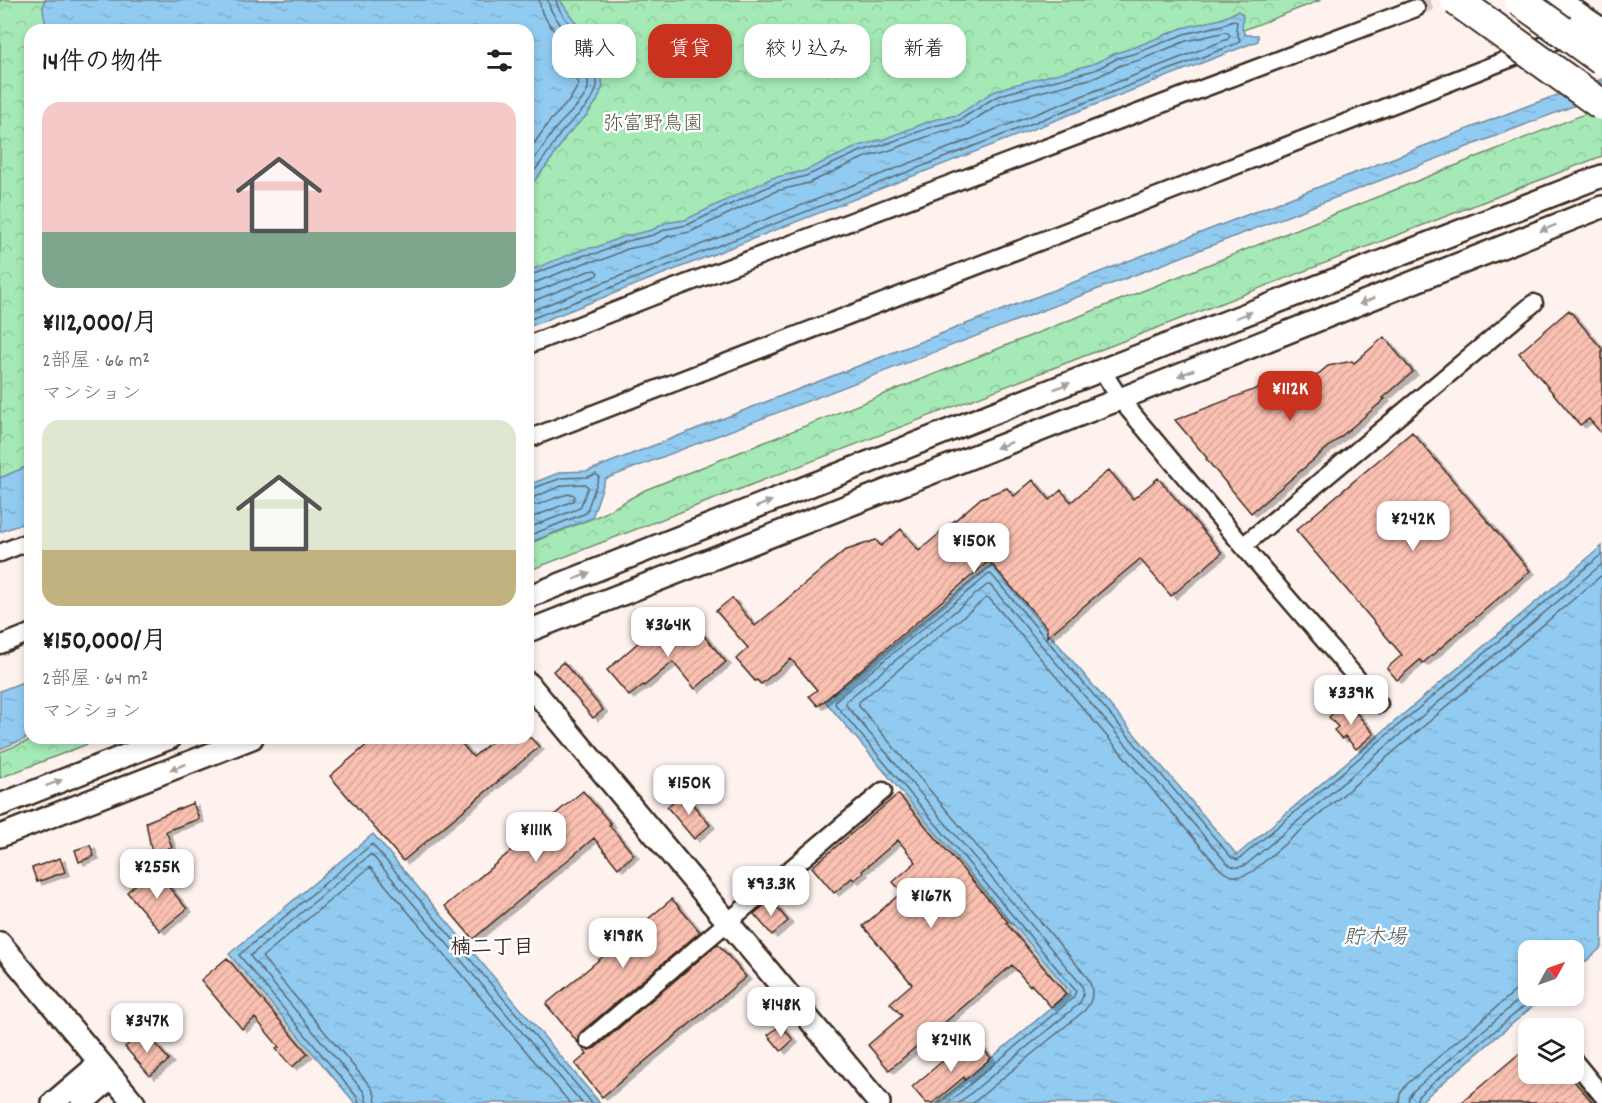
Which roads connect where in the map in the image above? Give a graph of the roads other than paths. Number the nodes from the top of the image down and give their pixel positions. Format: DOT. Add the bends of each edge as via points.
graph roads {
  1 [pos="1456,0"];
  2 [pos="1520,0"];
  3 [pos="1554,0"];
  4 [pos="1416,9"];
  5 [pos="1596,26"];
  6 [pos="1602,60"];
  7 [pos="1602,105"];
  8 [pos="1602,176"];
  9 [pos="1602,207"];
  10 [pos="1533,303"];
  11 [pos="534,343"];
  12 [pos="1102,370"];
  13 [pos="1120,399"];
  14 [pos="534,437"];
  15 [pos="24,543"];
  16 [pos="1243,546"];
  17 [pos="0,553"];
  18 [pos="534,595"];
  19 [pos="534,629"];
  20 [pos="24,635"];
  21 [pos="0,645"];
  22 [pos="534,690"];
  23 [pos="1379,704"];
  24 [pos="155,744"];
  25 [pos="237,744"];
  26 [pos="883,791"];
  27 [pos="0,805"];
  28 [pos="0,836"];
  29 [pos="728,922"];
  30 [pos="0,943"];
  31 [pos="588,1040"];
  32 [pos="106,1070"];
  33 [pos="1584,1073"];
  34 [pos="1602,1095"];
  35 [pos="53,1103"];
  36 [pos="82,1103"];
  37 [pos="134,1103"];
  38 [pos="879,1103"];
  1 -- 7 [label="highway, bridge"];
  2 -- 6 [label="highway, bridge"];
  3 -- 5 [label="main road"];
  4 -- 11 [label="street"];
  5 -- 14 [label="street"];
  12 -- 8 [label="street, one-way"];
  9 -- 13 [label="street, one-way"];
  10 -- 16 [label="street"];
  12 -- 13 [label="street"];
  18 -- 12 [label="street, one-way"];
  13 -- 16 [label="street"];
  13 -- 19 [label="street, one-way"];
  15 -- 17 [label="street"];
  16 -- 23 [label="street"];
  20 -- 21 [label="street"];
  22 -- 29 [label="street"];
  27 -- 24 [label="street, one-way"];
  25 -- 28 [label="street, one-way"];
  26 -- 29 [label="street"];
  29 -- 31 [label="street"];
  29 -- 38 [label="street"];
  30 -- 32 [label="street"];
  32 -- 35 [label="street"];
  32 -- 36 [label="street"];
  32 -- 37 [label="street"];
  33 -- 34 [label="street"];
}
